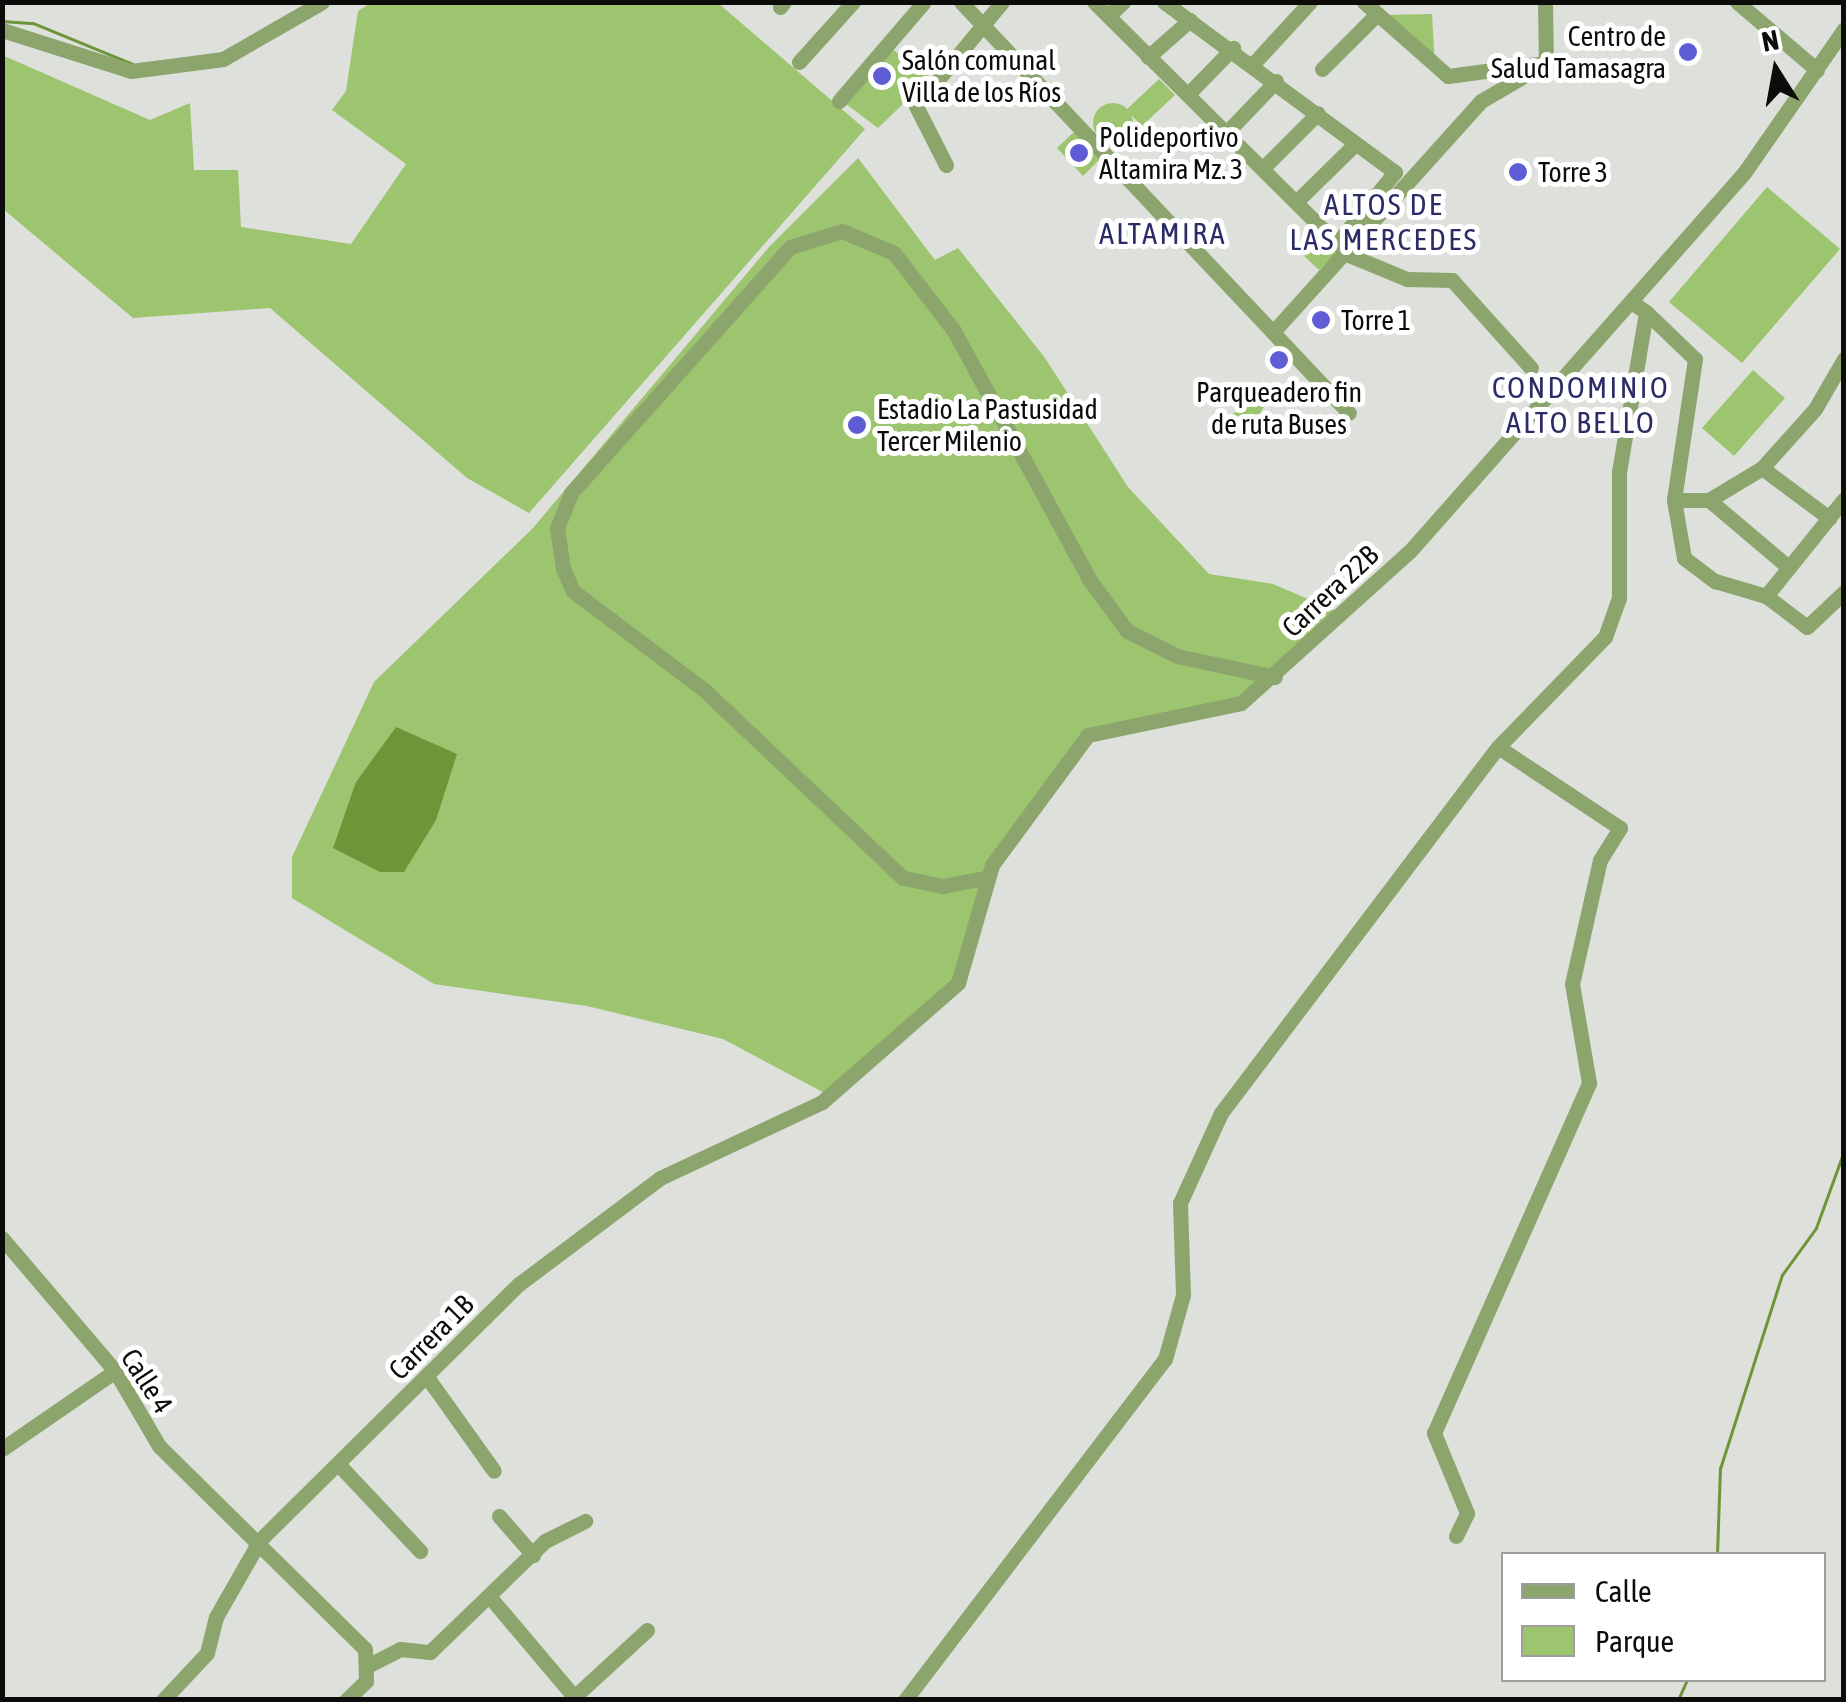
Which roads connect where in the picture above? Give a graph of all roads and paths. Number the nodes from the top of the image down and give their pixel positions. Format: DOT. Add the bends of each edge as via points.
graph roads {
  1 [pos="322,2"];
  2 [pos="826,2"];
  3 [pos="853,2"];
  4 [pos="924,2"];
  5 [pos="960,2"];
  6 [pos="1002,2"];
  7 [pos="1094,2"];
  8 [pos="1123,2"];
  9 [pos="1164,2"];
  10 [pos="1310,2"];
  11 [pos="1545,2"];
  12 [pos="1737,2"];
  13 [pos="1370,8"];
  14 [pos="841,16"];
  15 [pos="1108,16"];
  16 [pos="1190,20"];
  17 [pos="981,25"];
  18 [pos="1844,29"];
  19 [pos="2,30"];
  20 [pos="1233,48"];
  21 [pos="1148,57"];
  22 [pos="799,62"];
  23 [pos="1546,63"];
  24 [pos="1253,64"];
  25 [pos="1322,69"];
  26 [pos="1817,70"];
  27 [pos="1276,81"];
  28 [pos="1190,92"];
  29 [pos="839,101"];
  30 [pos="1318,112"];
  31 [pos="1229,130"];
  32 [pos="1355,144"];
  33 [pos="946,165"];
  34 [pos="1264,167"];
  35 [pos="1296,202"];
  36 [pos="1337,242"];
  37 [pos="1349,255"];
  38 [pos="1632,302"];
  39 [pos="1646,312"];
  40 [pos="1274,332"];
  41 [pos="1842,366"];
  42 [pos="1532,368"];
  43 [pos="1349,413"];
  44 [pos="1762,468"];
  45 [pos="1674,500"];
  46 [pos="1709,500"];
  47 [pos="1838,511"];
  48 [pos="1786,565"];
  49 [pos="1844,592"];
  50 [pos="1766,596"];
  51 [pos="1275,677"];
  52 [pos="1498,747"];
  53 [pos="986,878"];
  54 [pos="822,1102"];
  55 [pos="2,1238"];
  56 [pos="114,1370"];
  57 [pos="427,1377"];
  58 [pos="2,1450"];
  59 [pos="340,1466"];
  60 [pos="494,1470"];
  61 [pos="498,1516"];
  62 [pos="585,1520"];
  63 [pos="1456,1536"];
  64 [pos="260,1540"];
  65 [pos="420,1551"];
  66 [pos="532,1555"];
  67 [pos="489,1596"];
  68 [pos="648,1630"];
  69 [pos="371,1664"];
  70 [pos="575,1698"];
  71 [pos="164,1700"];
  72 [pos="346,1700"];
  73 [pos="905,1700"];
  1 -- 19 [label="street" via="223,60 131,71"];
  2 -- 14 [label="street"];
  3 -- 14 [label="street"];
  4 -- 29 [label="street"];
  5 -- 17 [label="street"];
  6 -- 17 [label="street"];
  7 -- 15 [label="street"];
  8 -- 15 [label="street"];
  9 -- 16 [label="street"];
  10 -- 24 [label="street"];
  11 -- 23 [label="street"];
  12 -- 26 [label="street"];
  13 -- 23 [label="street" via="1448,76"];
  13 -- 25 [label="street"];
  14 -- 22 [label="street"];
  15 -- 21 [label="street"];
  16 -- 20 [label="street"];
  16 -- 21 [label="street"];
  17 -- 33 [label="street" via="918,101 923,134"];
  17 -- 40 [label="street"];
  18 -- 26 [label="street, Carrera 22B"];
  20 -- 24 [label="street"];
  20 -- 28 [label="street"];
  21 -- 28 [label="street"];
  23 -- 37 [label="street" via="1481,101"];
  24 -- 27 [label="street"];
  26 -- 38 [label="street, Carrera 22B" via="1744,173"];
  27 -- 30 [label="street"];
  27 -- 31 [label="street"];
  28 -- 31 [label="street"];
  30 -- 32 [label="street"];
  30 -- 34 [label="street"];
  31 -- 34 [label="street"];
  32 -- 35 [label="street"];
  32 -- 36 [label="street" via="1395,176"];
  34 -- 35 [label="street"];
  35 -- 36 [label="street"];
  36 -- 37 [label="street"];
  37 -- 40 [label="street"];
  37 -- 42 [label="street" via="1407,279 1452,280"];
  38 -- 39 [label="street"];
  38 -- 51 [label="street, Carrera 22B" via="1451,510"];
  39 -- 45 [label="street" via="1695,359"];
  39 -- 52 [label="street" via="1619,472 1619,598 1605,637"];
  40 -- 43 [label="street"];
  41 -- 44 [label="street"];
  44 -- 46 [label="street"];
  44 -- 47 [label="street"];
  45 -- 46 [label="street"];
  45 -- 50 [label="street" via="1684,558 1715,581"];
  46 -- 48 [label="street"];
  47 -- 48 [label="street"];
  48 -- 50 [label="street"];
  49 -- 50 [label="street" via="1812,628"];
  51 -- 53 [label="street, Carrera 22B" via="1218,712 1088,735"];
  51 -- 53 [label="street" via="1177,656 1127,631 1089,579 954,331 894,253 842,231 790,247 571,493 558,528 563,569 573,591 703,689 903,878 942,886"];
  52 -- 63 [label="street" via="1620,828 1600,860 1572,984 1589,1082 1434,1434 1467,1514"];
  52 -- 73 [label="street" via="1221,1113 1180,1204 1183,1294 1166,1360"];
  53 -- 54 [label="street, Carrera 22B" via="958,983"];
  54 -- 57 [label="street, Carrera 1B" via="708,1150 609,1211 519,1284"];
  55 -- 56 [label="street, Calle 4"];
  56 -- 58 [label="street"];
  56 -- 64 [label="street, Calle 4" via="159,1446"];
  57 -- 59 [label="street, Carrera 1B"];
  57 -- 60 [label="street"];
  59 -- 64 [label="street, Carrera 1B"];
  59 -- 65 [label="street"];
  61 -- 66 [label="street"];
  62 -- 66 [label="street"];
  64 -- 69 [label="street, Calle 4"];
  64 -- 71 [label="street, Carrera 1B" via="216,1617 207,1653"];
  66 -- 67 [label="street"];
  67 -- 69 [label="street" via="430,1652 400,1650"];
  67 -- 70 [label="street"];
  68 -- 70 [label="street"];
  69 -- 72 [label="street"];
}
